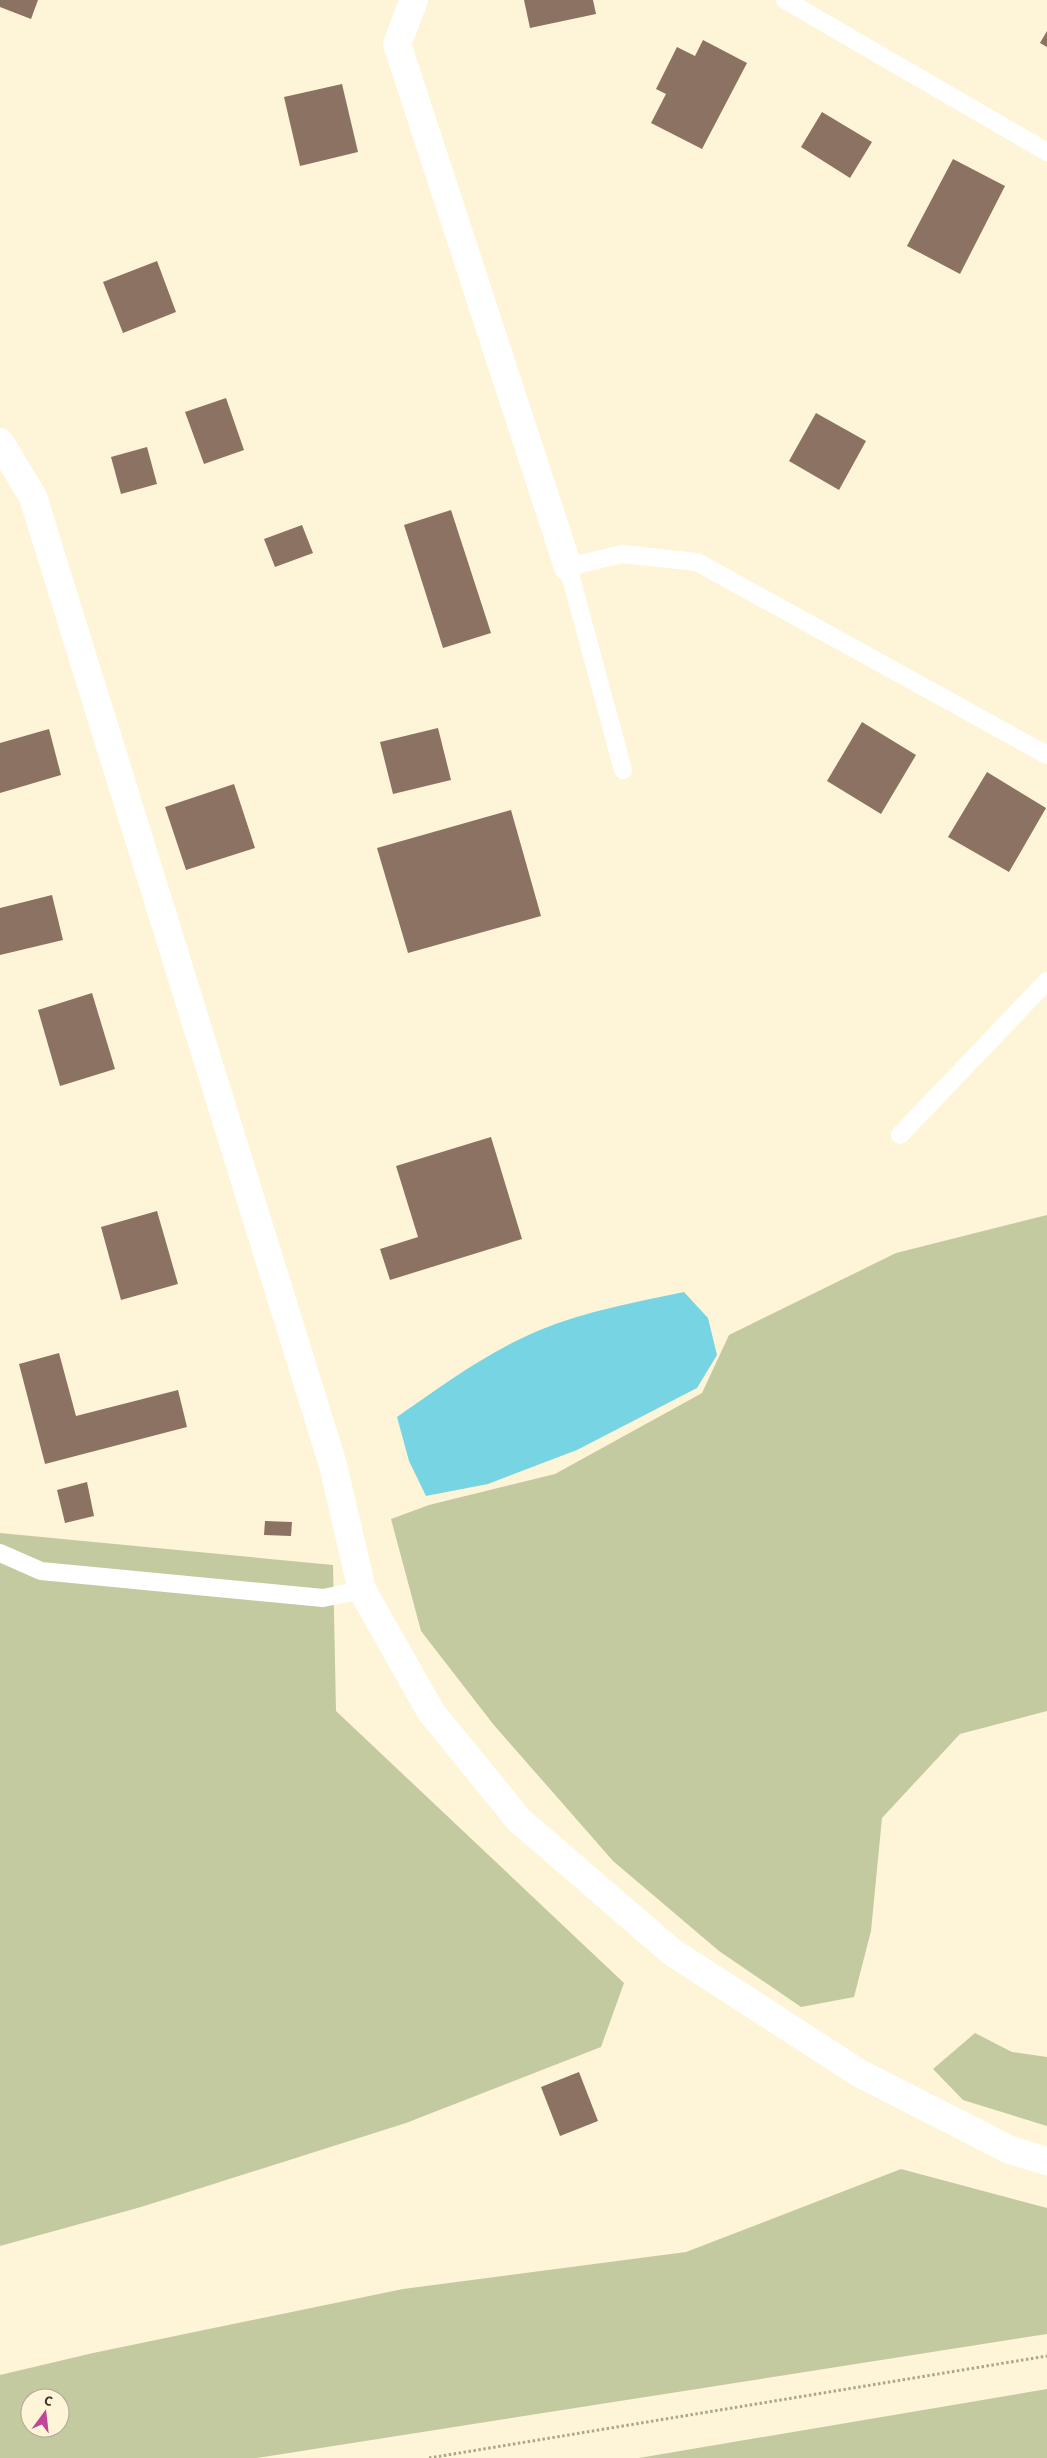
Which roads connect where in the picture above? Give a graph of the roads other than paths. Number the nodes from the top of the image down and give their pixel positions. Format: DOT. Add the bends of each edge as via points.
graph roads {
  1 [pos="414,0"];
  2 [pos="785,0"];
  3 [pos="1047,152"];
  4 [pos="0,442"];
  5 [pos="568,567"];
  6 [pos="1047,755"];
  7 [pos="622,770"];
  8 [pos="1047,981"];
  9 [pos="900,1135"];
  10 [pos="0,1553"];
  11 [pos="362,1590"];
  12 [pos="1047,2161"];
  1 -- 5 [label="street" via="397,44"];
  2 -- 3 [label="lane"];
  4 -- 11 [label="street" via="33,497 333,1465"];
  5 -- 6 [label="lane" via="622,554 697,562"];
  5 -- 7 [label="lane"];
  8 -- 9 [label="lane"];
  10 -- 11 [label="lane" via="41,1571 323,1598"];
  11 -- 12 [label="street" via="431,1712 519,1820 672,1952 859,2073 1010,2150"];
}
